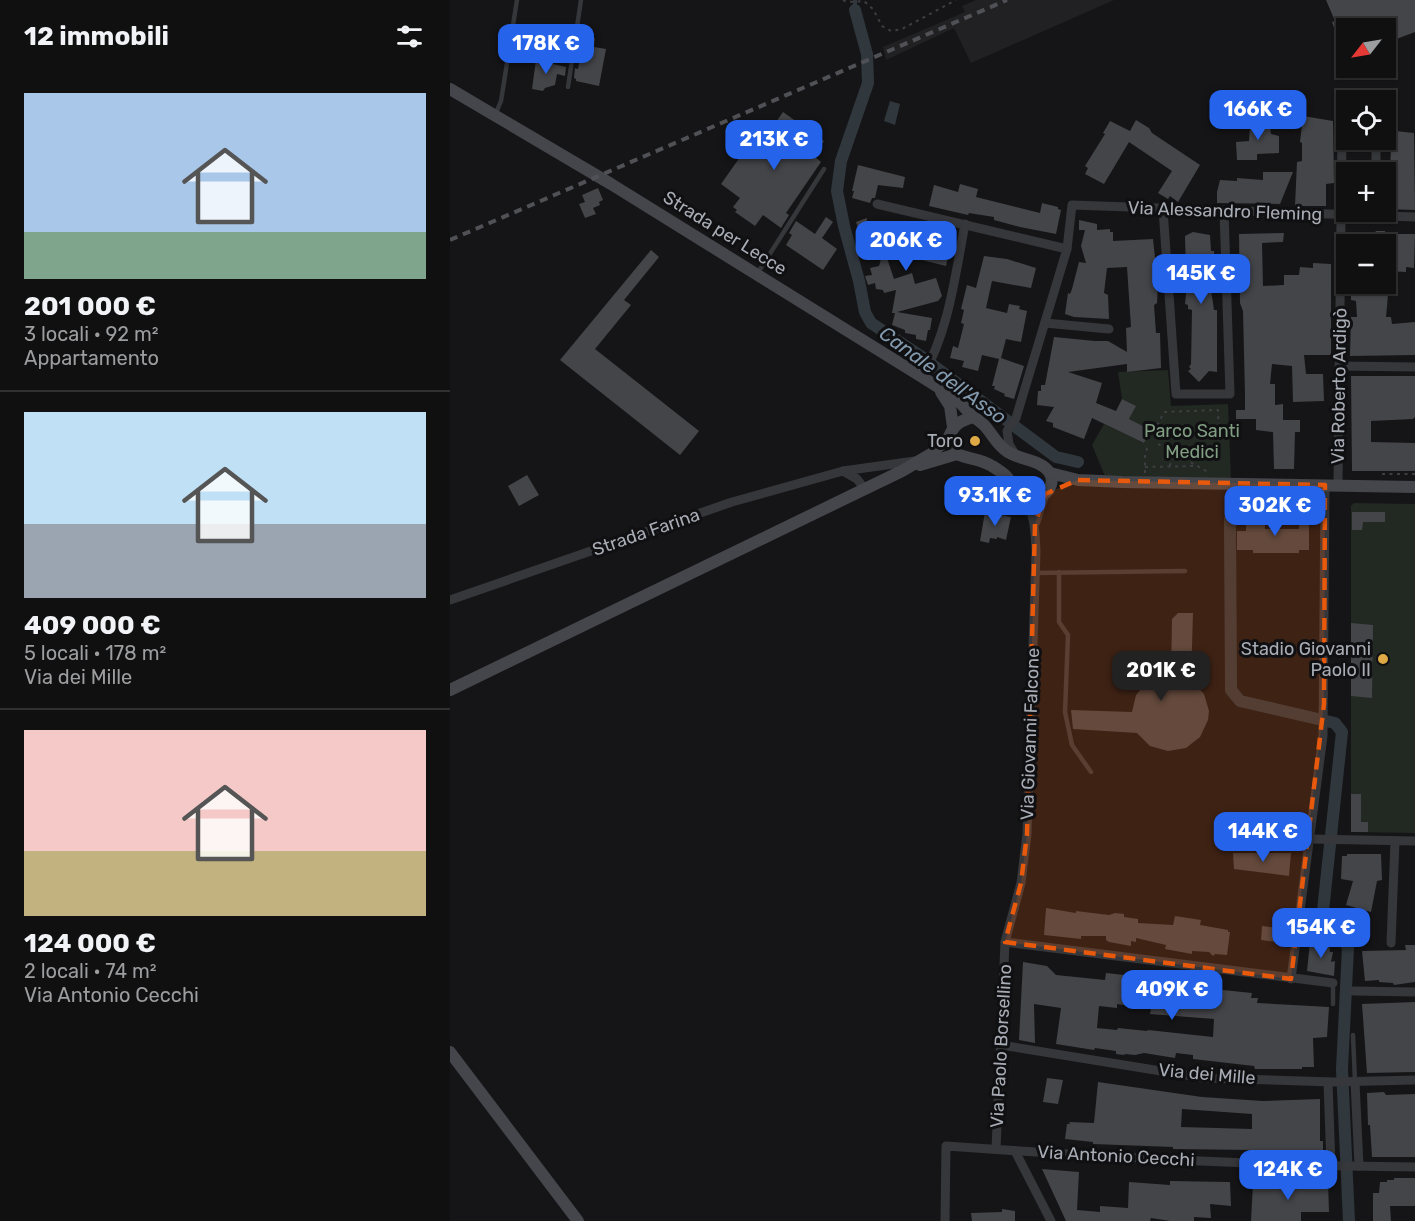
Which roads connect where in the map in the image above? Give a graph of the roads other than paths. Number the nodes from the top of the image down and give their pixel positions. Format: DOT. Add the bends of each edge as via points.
graph roads {
  1 [pos="517,0"];
  2 [pos="581,0"];
  3 [pos="568,87"];
  4 [pos="450,89"];
  5 [pos="494,116"];
  6 [pos="824,169"];
  7 [pos="877,204"];
  8 [pos="1163,209"];
  9 [pos="1224,211"];
  10 [pos="1336,214"];
  11 [pos="1396,216"];
  12 [pos="1415,217"];
  13 [pos="1341,222"];
  14 [pos="965,224"];
  15 [pos="1067,249"];
  16 [pos="757,274"];
  17 [pos="1045,323"];
  18 [pos="1108,329"];
  19 [pos="1339,366"];
  20 [pos="1415,367"];
  21 [pos="924,373"];
  22 [pos="939,389"];
  23 [pos="973,417"];
  24 [pos="951,432"];
  25 [pos="957,454"];
  26 [pos="1016,456"];
  27 [pos="917,461"];
  28 [pos="843,471"];
  29 [pos="902,471"];
  30 [pos="1050,473"];
  31 [pos="1078,480"];
  32 [pos="1332,485"];
  33 [pos="1415,487"];
  34 [pos="864,488"];
  35 [pos="1047,491"];
  36 [pos="1025,498"];
  37 [pos="1035,524"];
  38 [pos="1185,571"];
  39 [pos="1059,572"];
  40 [pos="1035,573"];
  41 [pos="450,600"];
  42 [pos="450,690"];
  43 [pos="1091,772"];
  44 [pos="1314,840"];
  45 [pos="1395,841"];
  46 [pos="1415,841"];
  47 [pos="1005,942"];
  48 [pos="1391,943"];
  49 [pos="1291,979"];
  50 [pos="1333,983"];
  51 [pos="1353,991"];
  52 [pos="1415,992"];
  53 [pos="1333,1004"];
  54 [pos="1353,1035"];
  55 [pos="1001,1045"];
  56 [pos="450,1052"];
  57 [pos="1415,1080"];
  58 [pos="1330,1082"];
  59 [pos="1354,1082"];
  60 [pos="996,1149"];
  61 [pos="1014,1151"];
  62 [pos="1334,1166"];
  63 [pos="1358,1166"];
  64 [pos="1415,1167"];
  65 [pos="578,1221"];
  66 [pos="945,1221"];
  67 [pos="1051,1221"];
  1 -- 5 [label="lane" via="501,101"];
  2 -- 3 [label="lane"];
  4 -- 5 [label="main road, Strada per Lecce"];
  5 -- 16 [label="main road, Strada per Lecce"];
  6 -- 16 [label="lane"];
  7 -- 14 [label="street"];
  8 -- 9 [label="street, Via Alessandro Fleming"];
  8 -- 9 [label="street" via="1176,394 1230,394"];
  8 -- 15 [label="street, Via Alessandro Fleming" via="1072,205"];
  9 -- 10 [label="street, Via Alessandro Fleming"];
  11 -- 12 [label="street, Via Alessandro Fleming"];
  13 -- 19 [label="street, Via Roberto Ardigò"];
  14 -- 15 [label="street"];
  14 -- 21 [label="street" via="944,325"];
  15 -- 17 [label="street"];
  16 -- 21 [label="main road, Strada per Lecce"];
  17 -- 18 [label="street"];
  17 -- 26 [label="street" via="1016,418 1007,431"];
  19 -- 20 [label="street"];
  19 -- 32 [label="street, Via Roberto Ardigò"];
  21 -- 22 [label="main road, Strada per Lecce"];
  22 -- 23 [label="main road, Strada per Lecce" via="957,399"];
  22 -- 24 [label="main road" via="950,406"];
  23 -- 24 [label="main road" via="961,420"];
  23 -- 26 [label="main road, Strada per Lecce" via="982,421 998,443"];
  24 -- 25 [label="main road"];
  24 -- 27 [label="main road" via="931,454"];
  25 -- 29 [label="main road"];
  25 -- 36 [label="main road" via="991,465"];
  26 -- 30 [label="main road, Strada per Lecce" via="1042,465"];
  27 -- 28 [label="street, Strada Farina"];
  27 -- 29 [label="main road"];
  28 -- 34 [label="street"];
  28 -- 41 [label="street, Strada Farina" via="732,502"];
  29 -- 34 [label="main road"];
  30 -- 31 [label="main road, Strada per Lecce"];
  30 -- 35 [label="main road" via="1052,480"];
  31 -- 32 [label="main road"];
  31 -- 35 [label="main road"];
  32 -- 33 [label="main road"];
  32 -- 44 [label="street, Via Roberto Ardigò" via="1323,736"];
  34 -- 42 [label="main road"];
  35 -- 36 [label="main road" via="1033,499"];
  35 -- 37 [label="street, Via Giovanni Falcone"];
  36 -- 37 [label="street, Via Giovanni Falcone"];
  37 -- 40 [label="street, Via Giovanni Falcone"];
  38 -- 39 [label="lane"];
  39 -- 40 [label="lane"];
  39 -- 43 [label="lane" via="1059,622 1068,635 1065,712 1072,745"];
  40 -- 47 [label="street, Via Giovanni Falcone" via="1027,834 1021,883"];
  44 -- 45 [label="street"];
  44 -- 49 [label="street, Via Roberto Ardigò"];
  45 -- 46 [label="street"];
  45 -- 48 [label="street"];
  47 -- 49 [label="street"];
  47 -- 55 [label="street, Via Paolo Borsellino"];
  49 -- 50 [label="street"];
  50 -- 53 [label="lane"];
  51 -- 52 [label="street"];
  54 -- 59 [label="lane"];
  55 -- 58 [label="street, Via dei Mille" via="1204,1078"];
  55 -- 60 [label="street, Via Paolo Borsellino"];
  56 -- 65 [label="main road"];
  57 -- 59 [label="street, Via dei Mille"];
  58 -- 59 [label="street, Via dei Mille"];
  58 -- 62 [label="street"];
  59 -- 63 [label="street"];
  60 -- 61 [label="street, Via Antonio Cecchi"];
  60 -- 66 [label="street, Via Antonio Cecchi" via="946,1146"];
  61 -- 62 [label="street, Via Antonio Cecchi"];
  61 -- 67 [label="street"];
  62 -- 63 [label="street, Via Antonio Cecchi"];
  63 -- 64 [label="street, Via Antonio Cecchi"];
}
